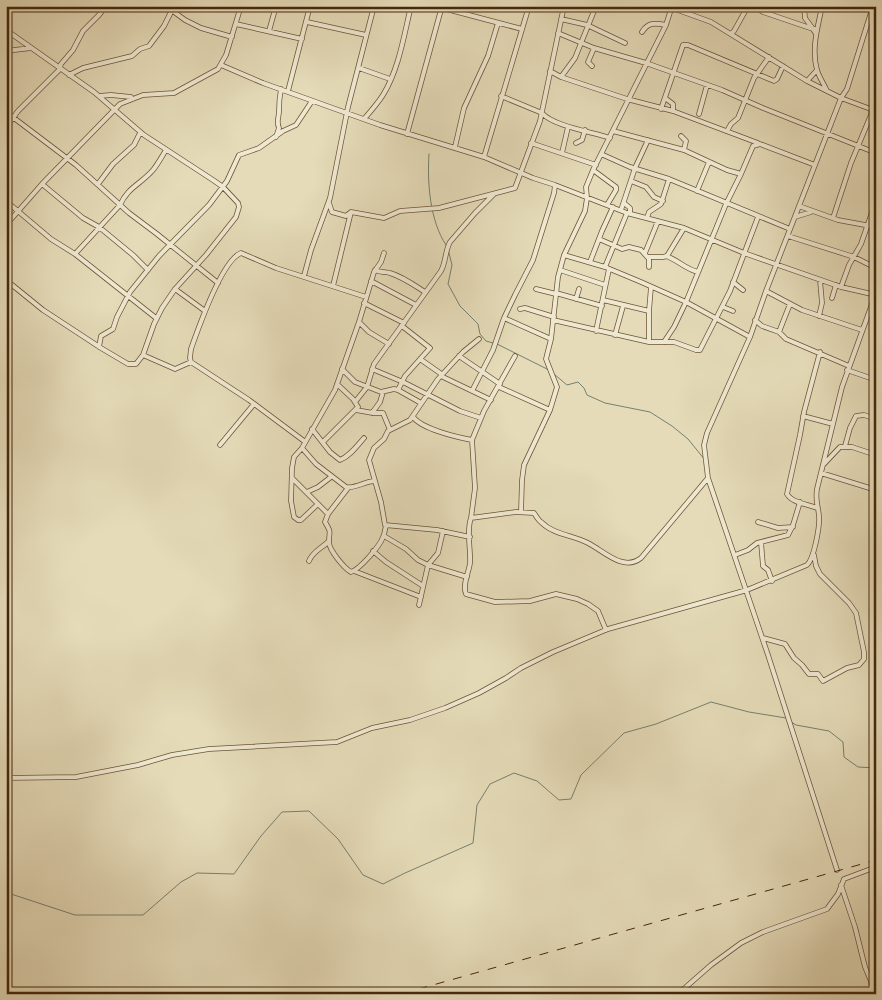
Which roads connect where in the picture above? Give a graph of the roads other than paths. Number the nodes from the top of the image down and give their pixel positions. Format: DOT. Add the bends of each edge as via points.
graph roads {
  1 [pos="106,6"];
  2 [pos="166,6"];
  3 [pos="240,6"];
  4 [pos="276,6"];
  5 [pos="310,6"];
  6 [pos="374,6"];
  7 [pos="411,6"];
  8 [pos="435,6"];
  9 [pos="529,6"];
  10 [pos="564,6"];
  11 [pos="596,6"];
  12 [pos="748,6"];
  13 [pos="753,6"];
  14 [pos="804,6"];
  15 [pos="822,6"];
  16 [pos="873,6"];
  17 [pos="442,7"];
  18 [pos="670,7"];
  19 [pos="173,8"];
  20 [pos="561,19"];
  21 [pos="307,22"];
  22 [pos="498,22"];
  23 [pos="236,24"];
  24 [pos="587,25"];
  25 [pos="666,25"];
  26 [pos="522,29"];
  27 [pos="6,30"];
  28 [pos="269,31"];
  29 [pos="816,31"];
  30 [pos="642,32"];
  31 [pos="558,33"];
  32 [pos="731,34"];
  33 [pos="366,35"];
  34 [pos="232,37"];
  35 [pos="302,39"];
  36 [pos="580,42"];
  37 [pos="625,43"];
  38 [pos="32,48"];
  39 [pos="594,48"];
  40 [pos="6,51"];
  41 [pos="770,57"];
  42 [pos="646,64"];
  43 [pos="221,65"];
  44 [pos="592,66"];
  45 [pos="783,66"];
  46 [pos="60,68"];
  47 [pos="359,68"];
  48 [pos="817,70"];
  49 [pos="550,71"];
  50 [pos="674,73"];
  51 [pos="757,74"];
  52 [pos="69,75"];
  53 [pos="561,77"];
  54 [pos="390,79"];
  55 [pos="807,81"];
  56 [pos="707,85"];
  57 [pos="281,89"];
  58 [pos="288,91"];
  59 [pos="827,92"];
  60 [pos="98,96"];
  61 [pos="501,96"];
  62 [pos="134,98"];
  63 [pos="665,98"];
  64 [pos="841,98"];
  65 [pos="627,99"];
  66 [pos="312,100"];
  67 [pos="745,100"];
  68 [pos="661,109"];
  69 [pos="113,110"];
  70 [pos="673,111"];
  71 [pos="874,111"];
  72 [pos="6,112"];
  73 [pos="347,112"];
  74 [pos="542,113"];
  75 [pos="699,114"];
  76 [pos="14,117"];
  77 [pos="364,119"];
  78 [pos="568,127"];
  79 [pos="6,128"];
  80 [pos="585,130"];
  81 [pos="613,131"];
  82 [pos="727,131"];
  83 [pos="140,133"];
  84 [pos="406,134"];
  85 [pos="828,134"];
  86 [pos="681,136"];
  87 [pos="276,137"];
  88 [pos="610,138"];
  89 [pos="648,140"];
  90 [pos="750,140"];
  91 [pos="531,143"];
  92 [pos="576,143"];
  93 [pos="760,144"];
  94 [pos="753,146"];
  95 [pos="859,146"];
  96 [pos="454,147"];
  97 [pos="166,150"];
  98 [pos="684,150"];
  99 [pos="562,153"];
  100 [pos="876,153"];
  101 [pos="602,154"];
  102 [pos="484,157"];
  103 [pos="67,159"];
  104 [pos="709,162"];
  105 [pos="815,164"];
  106 [pos="596,165"];
  107 [pos="635,168"];
  108 [pos="593,170"];
  109 [pos="521,173"];
  110 [pos="741,174"];
  111 [pos="669,179"];
  112 [pos="631,181"];
  113 [pos="42,184"];
  114 [pos="98,184"];
  115 [pos="554,185"];
  116 [pos="586,186"];
  117 [pos="223,187"];
  118 [pos="697,191"];
  119 [pos="496,193"];
  120 [pos="577,194"];
  121 [pos="587,198"];
  122 [pos="6,201"];
  123 [pos="663,201"];
  124 [pos="876,201"];
  125 [pos="328,203"];
  126 [pos="624,203"];
  127 [pos="726,204"];
  128 [pos="120,205"];
  129 [pos="607,205"];
  130 [pos="799,206"];
  131 [pos="613,208"];
  132 [pos="621,210"];
  133 [pos="19,212"];
  134 [pos="350,212"];
  135 [pos="811,212"];
  136 [pos="628,213"];
  137 [pos="758,217"];
  138 [pos="795,217"];
  139 [pos="647,218"];
  140 [pos="833,218"];
  141 [pos="658,221"];
  142 [pos="6,225"];
  143 [pos="866,226"];
  144 [pos="99,228"];
  145 [pos="684,228"];
  146 [pos="876,228"];
  147 [pos="790,229"];
  148 [pos="788,236"];
  149 [pos="599,239"];
  150 [pos="711,240"];
  151 [pos="171,245"];
  152 [pos="613,246"];
  153 [pos="744,253"];
  154 [pos="75,254"];
  155 [pos="384,254"];
  156 [pos="564,255"];
  157 [pos="646,255"];
  158 [pos="666,256"];
  159 [pos="854,258"];
  160 [pos="590,262"];
  161 [pos="777,265"];
  162 [pos="196,267"];
  163 [pos="649,267"];
  164 [pos="607,268"];
  165 [pos="876,268"];
  166 [pos="148,270"];
  167 [pos="375,270"];
  168 [pos="560,270"];
  169 [pos="698,272"];
  170 [pos="304,276"];
  171 [pos="6,280"];
  172 [pos="820,280"];
  173 [pos="371,281"];
  174 [pos="733,282"];
  175 [pos="218,283"];
  176 [pos="605,285"];
  177 [pos="333,286"];
  178 [pos="651,286"];
  179 [pos="839,286"];
  180 [pos="175,289"];
  181 [pos="536,289"];
  182 [pos="579,289"];
  183 [pos="743,290"];
  184 [pos="766,291"];
  185 [pos="425,292"];
  186 [pos="556,293"];
  187 [pos="876,294"];
  188 [pos="129,295"];
  189 [pos="366,297"];
  190 [pos="832,298"];
  191 [pos="576,299"];
  192 [pos="603,300"];
  193 [pos="686,302"];
  194 [pos="364,303"];
  195 [pos="790,304"];
  196 [pos="416,305"];
  197 [pos="602,306"];
  198 [pos="623,306"];
  199 [pos="723,307"];
  200 [pos="520,309"];
  201 [pos="205,311"];
  202 [pos="649,311"];
  203 [pos="733,311"];
  204 [pos="819,316"];
  205 [pos="156,318"];
  206 [pos="504,318"];
  207 [pos="553,318"];
  208 [pos="715,319"];
  209 [pos="755,320"];
  210 [pos="359,322"];
  211 [pos="403,325"];
  212 [pos="596,330"];
  213 [pos="862,330"];
  214 [pos="779,332"];
  215 [pos="615,335"];
  216 [pos="750,337"];
  217 [pos="479,339"];
  218 [pos="551,339"];
  219 [pos="649,342"];
  220 [pos="663,343"];
  221 [pos="389,344"];
  222 [pos="99,346"];
  223 [pos="820,352"];
  224 [pos="143,355"];
  225 [pos="459,356"];
  226 [pos="515,356"];
  227 [pos="420,359"];
  228 [pos="192,362"];
  229 [pos="848,368"];
  230 [pos="342,369"];
  231 [pos="372,369"];
  232 [pos="482,372"];
  233 [pos="442,375"];
  234 [pos="876,380"];
  235 [pos="403,382"];
  236 [pos="337,384"];
  237 [pos="499,385"];
  238 [pos="367,387"];
  239 [pos="398,390"];
  240 [pos="472,391"];
  241 [pos="383,392"];
  242 [pos="428,395"];
  243 [pos="491,400"];
  244 [pos="355,402"];
  245 [pos="421,403"];
  246 [pos="254,404"];
  247 [pos="356,410"];
  248 [pos="550,410"];
  249 [pos="372,413"];
  250 [pos="413,416"];
  251 [pos="803,416"];
  252 [pos="481,418"];
  253 [pos="876,419"];
  254 [pos="833,424"];
  255 [pos="312,429"];
  256 [pos="390,430"];
  257 [pos="364,438"];
  258 [pos="472,440"];
  259 [pos="304,441"];
  260 [pos="323,442"];
  261 [pos="220,445"];
  262 [pos="845,446"];
  263 [pos="302,448"];
  264 [pos="876,455"];
  265 [pos="822,466"];
  266 [pos="821,472"];
  267 [pos="331,477"];
  268 [pos="292,478"];
  269 [pos="708,478"];
  270 [pos="375,480"];
  271 [pos="348,488"];
  272 [pos="876,490"];
  273 [pos="307,492"];
  274 [pos="800,502"];
  275 [pos="318,504"];
  276 [pos="818,508"];
  277 [pos="522,512"];
  278 [pos="328,514"];
  279 [pos="471,518"];
  280 [pos="758,522"];
  281 [pos="386,525"];
  282 [pos="793,527"];
  283 [pos="443,531"];
  284 [pos="384,536"];
  285 [pos="470,538"];
  286 [pos="329,541"];
  287 [pos="761,542"];
  288 [pos="373,551"];
  289 [pos="813,553"];
  290 [pos="735,555"];
  291 [pos="309,561"];
  292 [pos="428,565"];
  293 [pos="354,571"];
  294 [pos="467,577"];
  295 [pos="772,581"];
  296 [pos="423,586"];
  297 [pos="747,590"];
  298 [pos="421,597"];
  299 [pos="419,605"];
  300 [pos="606,630"];
  301 [pos="763,638"];
  302 [pos="6,778"];
  303 [pos="876,867"];
  304 [pos="837,870"];
  305 [pos="841,885"];
  306 [pos="876,993"];
  307 [pos="414,994"];
  308 [pos="424,994"];
  309 [pos="678,994"];
  1 -- 46 [label="street" via="84,31"];
  2 -- 19 [label="street"];
  3 -- 23 [label="street"];
  4 -- 28 [label="street"];
  5 -- 21 [label="street"];
  6 -- 33 [label="street"];
  7 -- 54 [label="street"];
  8 -- 17 [label="street"];
  9 -- 26 [label="street"];
  10 -- 20 [label="street"];
  11 -- 24 [label="street"];
  12 -- 32 [label="street"];
  13 -- 29 [label="street"];
  14 -- 29 [label="street" via="805,18"];
  15 -- 29 [label="street"];
  16 -- 64 [label="street"];
  17 -- 22 [label="street"];
  17 -- 84 [label="street"];
  18 -- 25 [label="street"];
  18 -- 32 [label="street"];
  19 -- 34 [label="street" via="185,20 201,28"];
  19 -- 52 [label="street" via="148,46 140,48 132,56 83,68"];
  20 -- 24 [label="street"];
  20 -- 31 [label="street"];
  21 -- 33 [label="street"];
  21 -- 35 [label="street"];
  22 -- 26 [label="street"];
  22 -- 96 [label="street" via="488,56 464,108"];
  23 -- 28 [label="street"];
  23 -- 34 [label="street"];
  24 -- 36 [label="street"];
  24 -- 37 [label="street"];
  25 -- 30 [label="street" via="651,24"];
  25 -- 42 [label="street"];
  26 -- 61 [label="street"];
  27 -- 38 [label="street"];
  28 -- 35 [label="street"];
  29 -- 48 [label="street" via="814,52"];
  31 -- 36 [label="street"];
  31 -- 49 [label="street"];
  32 -- 41 [label="street"];
  33 -- 47 [label="street"];
  34 -- 43 [label="street"];
  35 -- 58 [label="street"];
  36 -- 39 [label="street"];
  36 -- 53 [label="street" via="575,58"];
  38 -- 40 [label="street"];
  38 -- 46 [label="street"];
  39 -- 42 [label="street"];
  39 -- 44 [label="street" via="588,61"];
  41 -- 45 [label="street"];
  41 -- 51 [label="street"];
  42 -- 50 [label="street"];
  42 -- 65 [label="street"];
  43 -- 57 [label="street"];
  43 -- 62 [label="street" via="174,93"];
  45 -- 51 [label="street" via="775,80"];
  45 -- 55 [label="street"];
  46 -- 52 [label="street"];
  46 -- 76 [label="street"];
  47 -- 54 [label="street"];
  47 -- 73 [label="street"];
  48 -- 55 [label="street"];
  48 -- 59 [label="street"];
  49 -- 53 [label="street"];
  49 -- 74 [label="street"];
  50 -- 51 [label="street" via="681,46 685,44"];
  50 -- 56 [label="street"];
  50 -- 63 [label="street"];
  51 -- 67 [label="street"];
  52 -- 60 [label="street"];
  53 -- 65 [label="street"];
  54 -- 77 [label="street"];
  55 -- 59 [label="street"];
  56 -- 67 [label="street"];
  56 -- 75 [label="street"];
  57 -- 58 [label="street"];
  57 -- 87 [label="street"];
  58 -- 66 [label="street"];
  59 -- 64 [label="street"];
  60 -- 62 [label="street"];
  60 -- 69 [label="street"];
  61 -- 74 [label="street"];
  61 -- 102 [label="street"];
  62 -- 69 [label="street"];
  63 -- 68 [label="street"];
  63 -- 70 [label="street" via="673,104"];
  64 -- 71 [label="street"];
  64 -- 85 [label="street"];
  65 -- 68 [label="street"];
  65 -- 81 [label="street"];
  66 -- 73 [label="street"];
  66 -- 87 [label="street" via="298,124"];
  67 -- 82 [label="street" via="736,121"];
  67 -- 85 [label="street"];
  68 -- 70 [label="street"];
  69 -- 83 [label="street"];
  69 -- 103 [label="street"];
  70 -- 82 [label="street"];
  71 -- 95 [label="street"];
  72 -- 76 [label="street"];
  73 -- 77 [label="street"];
  73 -- 125 [label="street"];
  74 -- 78 [label="street"];
  74 -- 91 [label="street"];
  76 -- 79 [label="street"];
  76 -- 103 [label="street"];
  77 -- 84 [label="street"];
  78 -- 80 [label="street"];
  78 -- 99 [label="street"];
  80 -- 88 [label="street"];
  80 -- 92 [label="street" via="582,140"];
  81 -- 88 [label="street"];
  81 -- 89 [label="street"];
  82 -- 90 [label="street"];
  83 -- 97 [label="street"];
  83 -- 114 [label="street" via="134,145 113,164"];
  84 -- 96 [label="street"];
  85 -- 95 [label="street"];
  85 -- 105 [label="street"];
  86 -- 98 [label="street" via="686,141"];
  87 -- 117 [label="street" via="239,155"];
  88 -- 101 [label="street"];
  89 -- 98 [label="street"];
  89 -- 107 [label="street"];
  90 -- 93 [label="street"];
  90 -- 94 [label="street"];
  91 -- 99 [label="street"];
  91 -- 109 [label="street"];
  93 -- 94 [label="street"];
  93 -- 105 [label="street"];
  94 -- 110 [label="street"];
  95 -- 100 [label="street"];
  95 -- 140 [label="street"];
  96 -- 102 [label="street"];
  97 -- 117 [label="street"];
  97 -- 128 [label="street" via="154,170 136,184"];
  98 -- 104 [label="street"];
  99 -- 106 [label="street"];
  101 -- 106 [label="street"];
  101 -- 107 [label="street"];
  102 -- 109 [label="street"];
  103 -- 113 [label="street"];
  103 -- 114 [label="street"];
  104 -- 110 [label="street"];
  104 -- 118 [label="street"];
  105 -- 130 [label="street"];
  106 -- 108 [label="street"];
  107 -- 111 [label="street"];
  107 -- 112 [label="street"];
  108 -- 116 [label="street"];
  108 -- 129 [label="street" via="616,187"];
  109 -- 115 [label="street"];
  109 -- 119 [label="street" via="515,188"];
  110 -- 127 [label="street"];
  111 -- 118 [label="street"];
  111 -- 123 [label="street"];
  112 -- 123 [label="street" via="646,187 654,197"];
  112 -- 126 [label="street"];
  113 -- 133 [label="street"];
  113 -- 144 [label="street"];
  114 -- 128 [label="street"];
  115 -- 120 [label="street"];
  115 -- 206 [label="street" via="536,252"];
  116 -- 120 [label="street"];
  116 -- 121 [label="street"];
  117 -- 151 [label="street"];
  117 -- 162 [label="street" via="238,203 238,213"];
  118 -- 127 [label="street"];
  119 -- 134 [label="street" via="439,208 400,211 384,218"];
  119 -- 185 [label="street" via="450,242 444,265"];
  120 -- 121 [label="street"];
  121 -- 129 [label="street"];
  121 -- 156 [label="street" via="585,211"];
  122 -- 133 [label="street"];
  123 -- 139 [label="street" via="649,212"];
  124 -- 143 [label="street"];
  125 -- 134 [label="street" via="333,212 346,216"];
  125 -- 170 [label="street"];
  126 -- 132 [label="street"];
  126 -- 136 [label="street" via="630,208"];
  127 -- 137 [label="street"];
  127 -- 150 [label="street"];
  128 -- 144 [label="street"];
  128 -- 151 [label="street"];
  129 -- 131 [label="street"];
  130 -- 135 [label="street"];
  130 -- 138 [label="street"];
  131 -- 132 [label="street"];
  131 -- 149 [label="street"];
  132 -- 136 [label="street"];
  133 -- 142 [label="street"];
  133 -- 154 [label="street"];
  134 -- 177 [label="street"];
  135 -- 138 [label="street"];
  135 -- 140 [label="street"];
  136 -- 139 [label="street"];
  136 -- 152 [label="street"];
  137 -- 147 [label="street"];
  137 -- 153 [label="street"];
  138 -- 147 [label="street"];
  139 -- 141 [label="street"];
  140 -- 143 [label="street"];
  141 -- 145 [label="street"];
  141 -- 157 [label="street"];
  143 -- 146 [label="street"];
  143 -- 159 [label="street"];
  144 -- 154 [label="street"];
  144 -- 166 [label="street"];
  145 -- 150 [label="street"];
  145 -- 158 [label="street"];
  147 -- 148 [label="street"];
  148 -- 159 [label="street"];
  148 -- 161 [label="street"];
  149 -- 152 [label="street"];
  149 -- 160 [label="street"];
  150 -- 153 [label="street"];
  150 -- 169 [label="street"];
  151 -- 162 [label="street"];
  151 -- 166 [label="street"];
  152 -- 157 [label="street" via="640,250"];
  152 -- 164 [label="street"];
  153 -- 161 [label="street"];
  153 -- 174 [label="street"];
  154 -- 188 [label="street"];
  155 -- 167 [label="street"];
  156 -- 160 [label="street"];
  156 -- 168 [label="street"];
  157 -- 158 [label="street"];
  157 -- 163 [label="street" via="650,260"];
  158 -- 169 [label="street" via="684,268"];
  159 -- 165 [label="street"];
  159 -- 179 [label="street"];
  160 -- 164 [label="street"];
  161 -- 172 [label="street"];
  161 -- 184 [label="street"];
  162 -- 175 [label="street"];
  162 -- 180 [label="street"];
  164 -- 176 [label="street"];
  164 -- 178 [label="street"];
  166 -- 188 [label="street"];
  167 -- 173 [label="street"];
  167 -- 185 [label="street" via="404,279"];
  168 -- 176 [label="street"];
  168 -- 186 [label="street"];
  169 -- 193 [label="street"];
  170 -- 175 [label="street" via="241,253"];
  170 -- 177 [label="street"];
  171 -- 222 [label="street" via="43,310"];
  172 -- 179 [label="street"];
  172 -- 204 [label="street" via="822,303"];
  173 -- 189 [label="street"];
  173 -- 196 [label="street"];
  174 -- 183 [label="street"];
  174 -- 199 [label="street"];
  175 -- 201 [label="street"];
  176 -- 192 [label="street"];
  177 -- 189 [label="street"];
  178 -- 193 [label="street"];
  178 -- 202 [label="street"];
  179 -- 187 [label="street"];
  179 -- 190 [label="street"];
  180 -- 201 [label="street"];
  180 -- 205 [label="street"];
  181 -- 186 [label="street"];
  182 -- 191 [label="street"];
  184 -- 195 [label="street"];
  184 -- 209 [label="street"];
  185 -- 196 [label="street"];
  186 -- 191 [label="street"];
  186 -- 207 [label="street"];
  187 -- 213 [label="street"];
  188 -- 205 [label="street"];
  188 -- 222 [label="street" via="113,329 101,336"];
  189 -- 194 [label="street"];
  191 -- 197 [label="street"];
  192 -- 197 [label="street"];
  192 -- 198 [label="street"];
  193 -- 208 [label="street"];
  193 -- 220 [label="street"];
  194 -- 210 [label="street"];
  194 -- 211 [label="street"];
  195 -- 204 [label="street"];
  195 -- 214 [label="street"];
  196 -- 211 [label="street"];
  197 -- 212 [label="street"];
  198 -- 202 [label="street"];
  198 -- 215 [label="street"];
  199 -- 203 [label="street"];
  199 -- 208 [label="street"];
  200 -- 207 [label="street"];
  201 -- 228 [label="street" via="190,354"];
  202 -- 219 [label="street"];
  204 -- 213 [label="street"];
  205 -- 224 [label="street"];
  206 -- 218 [label="street"];
  206 -- 232 [label="street"];
  207 -- 212 [label="street"];
  207 -- 218 [label="street"];
  208 -- 216 [label="street"];
  208 -- 220 [label="street" via="700,350 677,343"];
  209 -- 214 [label="street"];
  209 -- 216 [label="street"];
  210 -- 221 [label="street"];
  210 -- 230 [label="street"];
  211 -- 221 [label="street"];
  211 -- 227 [label="street" via="430,347"];
  212 -- 215 [label="street"];
  213 -- 229 [label="street"];
  214 -- 223 [label="street" via="786,339"];
  215 -- 219 [label="street"];
  216 -- 269 [label="street" via="706,438 704,449"];
  217 -- 225 [label="street"];
  218 -- 248 [label="street" via="546,362 557,387"];
  219 -- 220 [label="street"];
  221 -- 231 [label="street"];
  222 -- 224 [label="street" via="132,365"];
  223 -- 229 [label="street"];
  223 -- 251 [label="street"];
  224 -- 228 [label="street" via="175,369"];
  225 -- 232 [label="street"];
  225 -- 233 [label="street"];
  226 -- 237 [label="street"];
  227 -- 233 [label="street"];
  227 -- 235 [label="street" via="404,376"];
  228 -- 246 [label="street"];
  229 -- 234 [label="street"];
  229 -- 254 [label="street"];
  230 -- 236 [label="street"];
  230 -- 238 [label="street" via="354,381"];
  231 -- 235 [label="street"];
  231 -- 238 [label="street"];
  232 -- 237 [label="street"];
  232 -- 240 [label="street"];
  233 -- 240 [label="street"];
  233 -- 242 [label="street"];
  235 -- 239 [label="street"];
  235 -- 242 [label="street"];
  236 -- 244 [label="street"];
  236 -- 255 [label="street"];
  237 -- 243 [label="street"];
  237 -- 248 [label="street"];
  238 -- 241 [label="street"];
  238 -- 244 [label="street"];
  239 -- 241 [label="street"];
  239 -- 245 [label="street"];
  240 -- 243 [label="street"];
  241 -- 249 [label="street"];
  242 -- 245 [label="street"];
  242 -- 252 [label="street"];
  243 -- 252 [label="street"];
  244 -- 247 [label="street"];
  245 -- 250 [label="street"];
  246 -- 259 [label="street"];
  246 -- 261 [label="street"];
  247 -- 249 [label="street"];
  247 -- 260 [label="street"];
  248 -- 277 [label="street" via="524,465"];
  249 -- 256 [label="street" via="383,414"];
  250 -- 256 [label="street"];
  250 -- 258 [label="street" via="419,423 448,436"];
  251 -- 254 [label="street"];
  251 -- 274 [label="street" via="787,494"];
  252 -- 258 [label="street"];
  253 -- 262 [label="street" via="856,416"];
  254 -- 265 [label="street"];
  255 -- 259 [label="street"];
  255 -- 260 [label="street"];
  256 -- 270 [label="street" via="369,456"];
  257 -- 260 [label="street" via="342,460"];
  258 -- 279 [label="street" via="475,488"];
  259 -- 263 [label="street"];
  262 -- 264 [label="street"];
  262 -- 265 [label="street" via="838,448"];
  263 -- 267 [label="street"];
  263 -- 268 [label="street" via="294,458"];
  265 -- 266 [label="street"];
  266 -- 272 [label="street"];
  266 -- 276 [label="street" via="816,496"];
  267 -- 271 [label="street"];
  267 -- 273 [label="street"];
  268 -- 273 [label="street"];
  268 -- 275 [label="street" via="292,508 296,519 301,520"];
  269 -- 277 [label="street" via="641,558 632,563 614,560 589,544 546,526 535,513"];
  269 -- 290 [label="street"];
  270 -- 271 [label="street"];
  270 -- 281 [label="street"];
  271 -- 278 [label="street"];
  273 -- 275 [label="street"];
  274 -- 276 [label="street"];
  274 -- 282 [label="street"];
  275 -- 278 [label="street"];
  276 -- 289 [label="street"];
  277 -- 279 [label="street"];
  278 -- 286 [label="street" via="325,522 331,532"];
  279 -- 285 [label="street"];
  280 -- 282 [label="street" via="778,528"];
  281 -- 283 [label="street"];
  281 -- 284 [label="street"];
  282 -- 287 [label="street" via="787,535"];
  283 -- 285 [label="street"];
  283 -- 292 [label="street" via="438,553"];
  284 -- 288 [label="street"];
  284 -- 292 [label="street"];
  285 -- 294 [label="street"];
  286 -- 291 [label="street"];
  286 -- 293 [label="street" via="341,562 349,571"];
  287 -- 290 [label="street"];
  287 -- 295 [label="street" via="763,566"];
  288 -- 293 [label="street"];
  288 -- 296 [label="street"];
  289 -- 295 [label="street" via="807,565"];
  289 -- 301 [label="street" via="820,574 856,613 863,660 824,681 818,674 809,674 785,644"];
  290 -- 297 [label="street"];
  292 -- 294 [label="street"];
  292 -- 296 [label="street"];
  293 -- 298 [label="street"];
  294 -- 300 [label="street" via="466,594 487,600 530,601 556,594 578,599 598,611"];
  295 -- 297 [label="street"];
  296 -- 298 [label="street"];
  297 -- 300 [label="street"];
  297 -- 301 [label="street"];
  298 -- 299 [label="street"];
  300 -- 302 [label="street" via="553,652 479,693 438,711 372,728 337,742 209,749 172,754 138,765 76,777"];
  301 -- 304 [label="street"];
  303 -- 305 [label="street" via="846,878"];
  305 -- 306 [label="street"];
  305 -- 309 [label="street" via="827,909 741,943"];
  307 -- 308 [label="street"];
}
